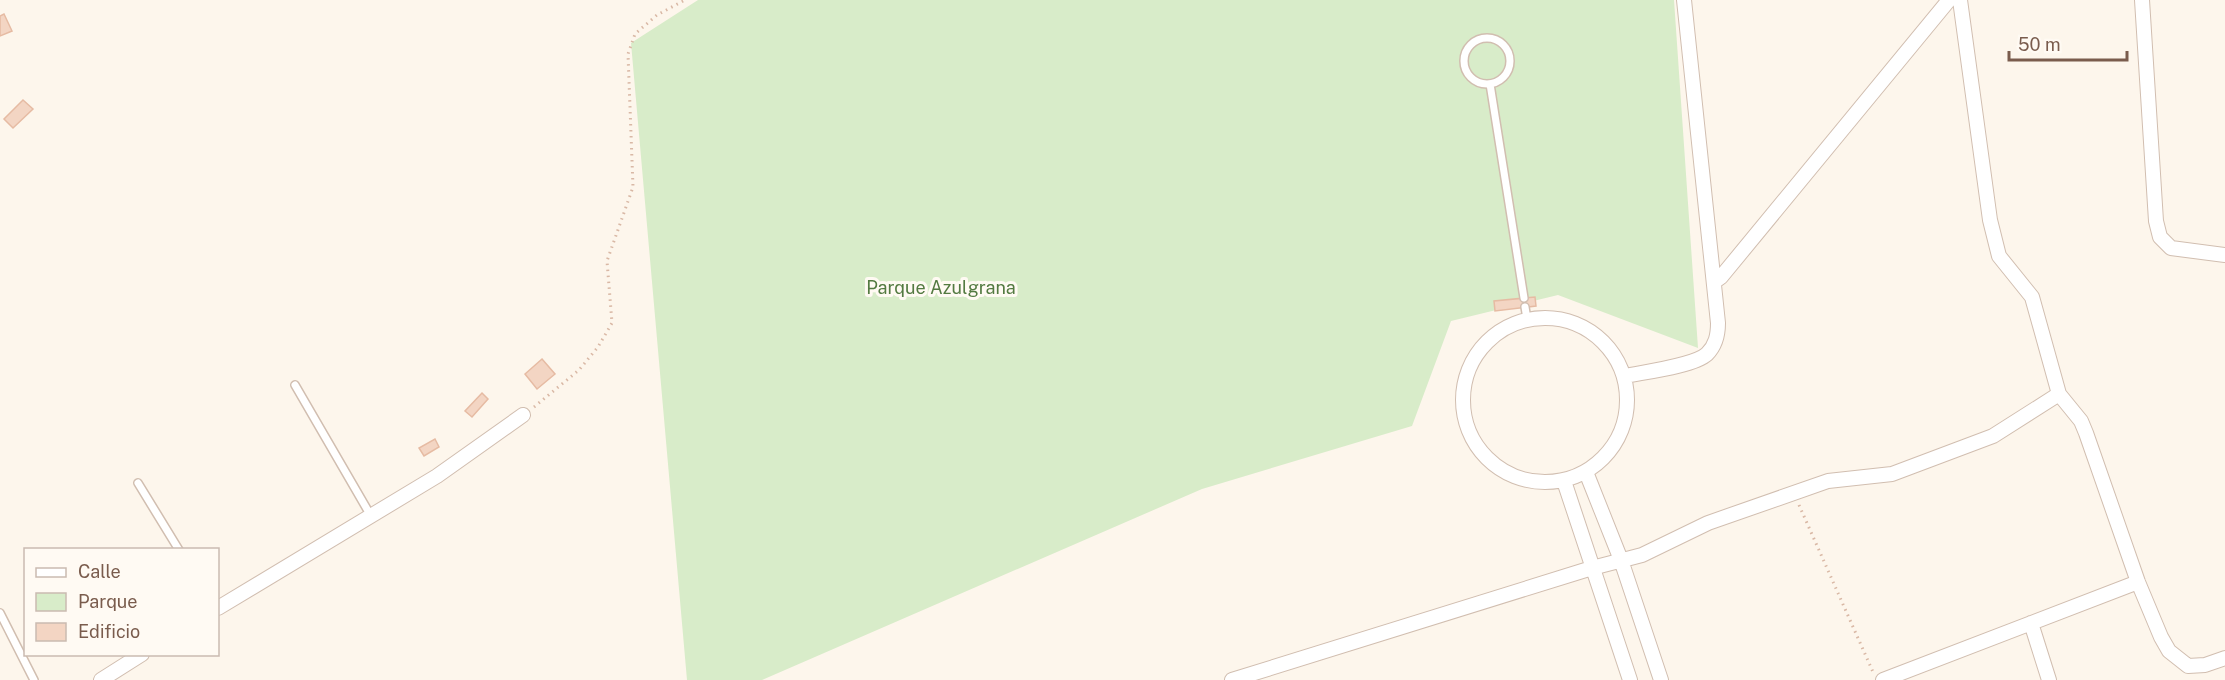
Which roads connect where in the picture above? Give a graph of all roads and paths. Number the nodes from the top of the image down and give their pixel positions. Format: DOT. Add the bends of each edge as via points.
graph roads {
  1 [pos="685,0"];
  2 [pos="1684,0"];
  3 [pos="1949,0"];
  4 [pos="1960,0"];
  5 [pos="2142,0"];
  6 [pos="1490,84"];
  7 [pos="2225,255"];
  8 [pos="1714,282"];
  9 [pos="1524,298"];
  10 [pos="1625,376"];
  11 [pos="295,385"];
  12 [pos="2059,394"];
  13 [pos="523,415"];
  14 [pos="1586,472"];
  15 [pos="1564,481"];
  16 [pos="138,483"];
  17 [pos="1794,493"];
  18 [pos="371,516"];
  19 [pos="178,548"];
  20 [pos="1621,560"];
  21 [pos="1592,568"];
  22 [pos="2138,582"];
  23 [pos="219,607"];
  24 [pos="0,613"];
  25 [pos="2031,623"];
  26 [pos="139,656"];
  27 [pos="2225,658"];
  28 [pos="2190,673"];
  29 [pos="34,680"];
  30 [pos="101,680"];
  31 [pos="1232,680"];
  32 [pos="1630,680"];
  33 [pos="1661,680"];
  34 [pos="1876,680"];
  35 [pos="1883,680"];
  36 [pos="2049,680"];
  1 -- 13 [label="path" via="657,15 634,34 628,54 633,187 607,261 612,323 579,370"];
  2 -- 8 [label="street"];
  3 -- 8 [label="street"];
  4 -- 12 [label="street" via="1990,220 1999,256 2032,297"];
  5 -- 7 [label="street" via="2160,237 2171,248"];
  6 -- 6 [label="lane" via="1503,78 1510,58 1497,40 1483,38 1470,44 1463,64 1470,78"];
  6 -- 9 [label="lane"];
  8 -- 10 [label="street" via="1718,338 1707,354 1691,362"];
  10 -- 14 [label="street" via="1628,404 1622,431 1608,454"];
  10 -- 15 [label="street" via="1613,351 1593,332 1568,320 1526,313 1483,346 1468,368 1462,393 1464,419 1474,443 1491,463 1513,477 1538,483"];
  11 -- 18 [label="lane"];
  12 -- 17 [label="street" via="1993,436 1892,474 1828,481"];
  12 -- 22 [label="street" via="2081,421"];
  13 -- 18 [label="street" via="437,476"];
  14 -- 15 [label="street"];
  14 -- 20 [label="street"];
  15 -- 21 [label="street"];
  16 -- 19 [label="lane"];
  17 -- 20 [label="street" via="1708,523 1642,555"];
  17 -- 34 [label="path"];
  18 -- 23 [label="street"];
  20 -- 21 [label="street"];
  20 -- 33 [label="street"];
  21 -- 31 [label="street"];
  21 -- 32 [label="street"];
  22 -- 25 [label="street"];
  22 -- 28 [label="street" via="2161,637"];
  24 -- 29 [label="lane"];
  25 -- 35 [label="street"];
  25 -- 36 [label="street"];
  26 -- 30 [label="street"];
  27 -- 28 [label="street"];
}
